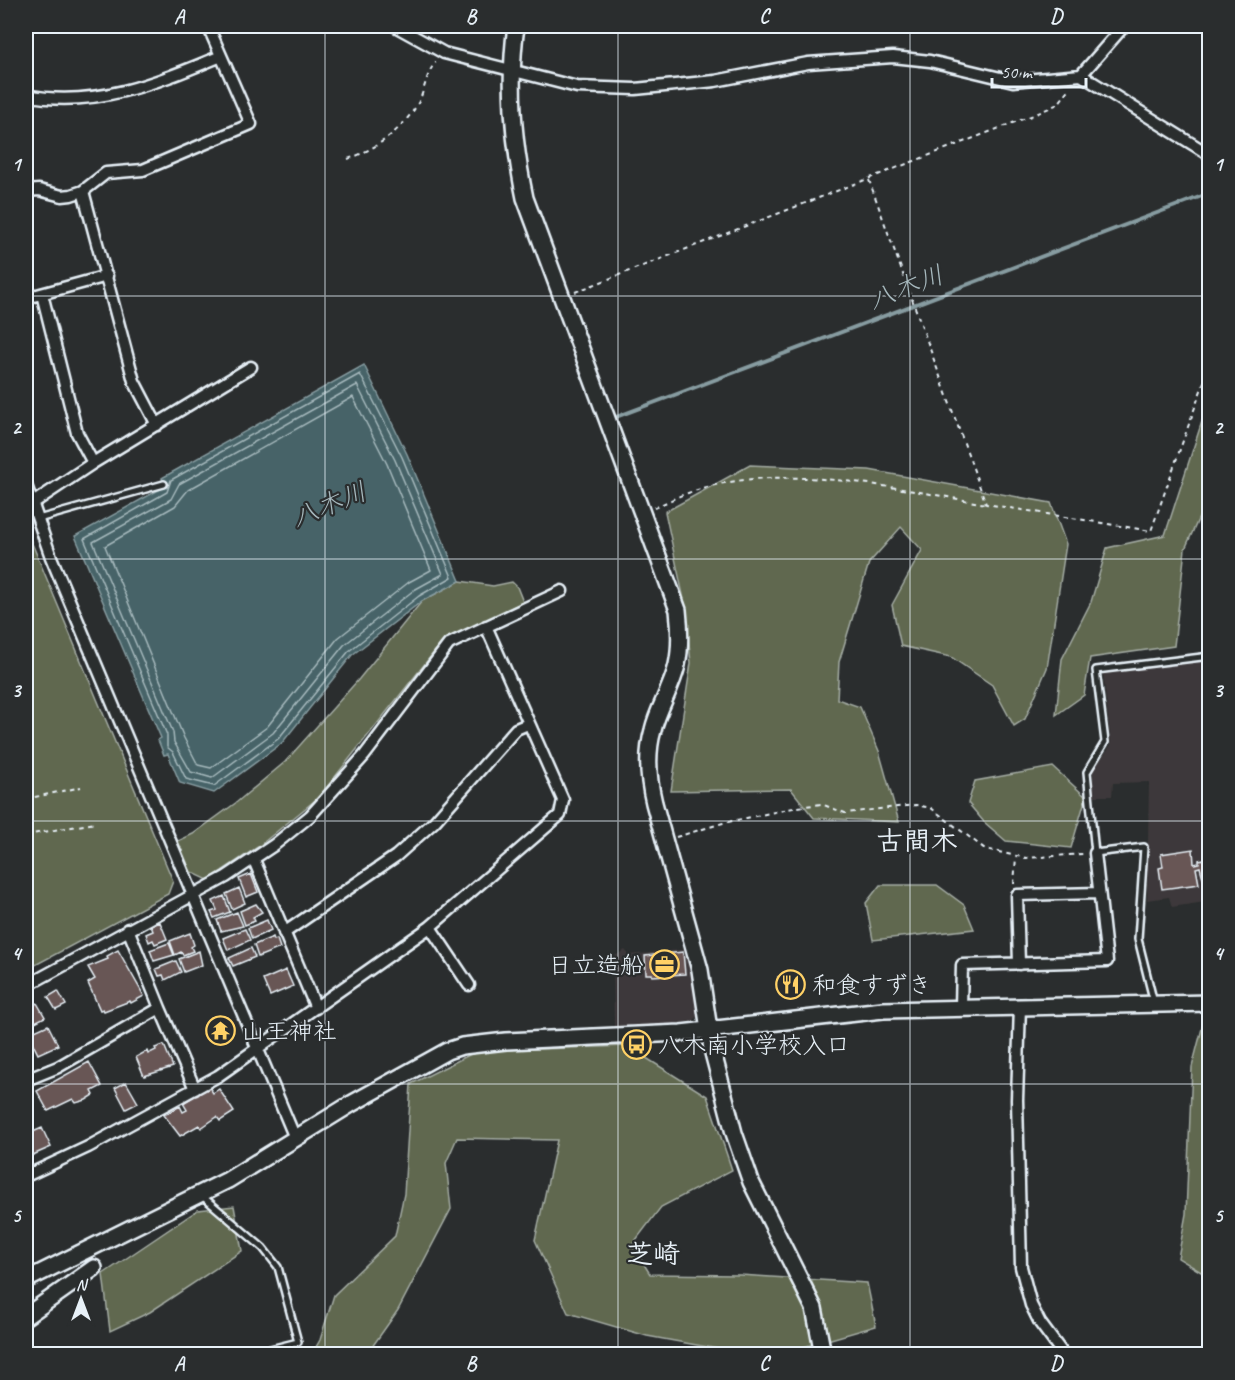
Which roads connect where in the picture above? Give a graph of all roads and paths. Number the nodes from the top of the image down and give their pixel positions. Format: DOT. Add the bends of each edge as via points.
graph roads {
  1 [pos="208,26"];
  2 [pos="395,26"];
  3 [pos="516,26"];
  4 [pos="1124,26"];
  5 [pos="444,53"];
  6 [pos="221,56"];
  7 [pos="514,70"];
  8 [pos="1081,75"];
  9 [pos="26,95"];
  10 [pos="1209,155"];
  11 [pos="348,159"];
  12 [pos="869,180"];
  13 [pos="26,191"];
  14 [pos="83,191"];
  15 [pos="107,276"];
  16 [pos="42,294"];
  17 [pos="26,298"];
  18 [pos="560,298"];
  19 [pos="1209,365"];
  20 [pos="251,367"];
  21 [pos="157,425"];
  22 [pos="93,463"];
  23 [pos="164,484"];
  24 [pos="26,485"];
  25 [pos="33,503"];
  26 [pos="986,504"];
  27 [pos="643,514"];
  28 [pos="38,519"];
  29 [pos="562,591"];
  30 [pos="486,626"];
  31 [pos="1209,656"];
  32 [pos="528,724"];
  33 [pos="81,787"];
  34 [pos="26,800"];
  35 [pos="95,824"];
  36 [pos="26,835"];
  37 [pos="665,841"];
  38 [pos="1095,853"];
  39 [pos="1017,856"];
  40 [pos="254,860"];
  41 [pos="1099,893"];
  42 [pos="193,894"];
  43 [pos="1017,895"];
  44 [pos="430,927"];
  45 [pos="128,929"];
  46 [pos="284,933"];
  47 [pos="1019,964"];
  48 [pos="469,985"];
  49 [pos="26,986"];
  50 [pos="1154,1003"];
  51 [pos="1209,1003"];
  52 [pos="1020,1006"];
  53 [pos="160,1008"];
  54 [pos="316,1008"];
  55 [pos="961,1008"];
  56 [pos="708,1030"];
  57 [pos="258,1048"];
  58 [pos="26,1080"];
  59 [pos="195,1089"];
  60 [pos="295,1138"];
  61 [pos="26,1176"];
  62 [pos="200,1194"];
  63 [pos="94,1268"];
  64 [pos="26,1280"];
  65 [pos="26,1316"];
  66 [pos="254,1353"];
  67 [pos="823,1354"];
  68 [pos="1063,1354"];
  1 -- 6 [label="street"];
  2 -- 5 [label="street"];
  3 -- 7 [label="street"];
  4 -- 8 [label="street"];
  5 -- 7 [label="street"];
  5 -- 11 [label="path" via="432,67 417,104 393,134"];
  6 -- 9 [label="street" via="131,91 69,99"];
  6 -- 14 [label="street" via="251,124 143,170 106,173"];
  7 -- 8 [label="street" via="577,87 604,89 715,81 808,63 892,57 930,61 1013,81"];
  7 -- 18 [label="street" via="512,116 519,169 536,234"];
  8 -- 10 [label="street"];
  8 -- 12 [label="path" via="1058,104 1044,111"];
  12 -- 18 [label="path"];
  12 -- 26 [label="path"];
  13 -- 14 [label="street" via="62,196"];
  14 -- 15 [label="street"];
  15 -- 16 [label="street"];
  15 -- 21 [label="street" via="134,381"];
  16 -- 17 [label="street"];
  16 -- 22 [label="street" via="77,433"];
  18 -- 27 [label="street"];
  19 -- 26 [label="path" via="1150,531"];
  20 -- 21 [label="street"];
  21 -- 22 [label="street"];
  22 -- 25 [label="street"];
  23 -- 28 [label="lane"];
  24 -- 25 [label="street"];
  25 -- 28 [label="street"];
  26 -- 27 [label="path" via="836,478 807,478 727,483 688,492"];
  27 -- 37 [label="street" via="674,598 680,628 677,666 649,745 649,779"];
  28 -- 42 [label="street"];
  29 -- 30 [label="street"];
  30 -- 32 [label="street"];
  30 -- 40 [label="street" via="449,644 356,765 310,816"];
  31 -- 38 [label="lane" via="1096,670 1105,742 1086,778"];
  32 -- 44 [label="street" via="563,800 560,815"];
  32 -- 46 [label="street" via="516,729 434,822 396,856"];
  33 -- 34 [label="path"];
  35 -- 36 [label="path"];
  37 -- 39 [label="path" via="723,823 798,807 821,804 844,813 916,805 931,808 985,849"];
  37 -- 56 [label="street" via="706,996"];
  38 -- 39 [label="path" via="1045,858"];
  38 -- 41 [label="street"];
  38 -- 50 [label="lane" via="1144,847 1138,939"];
  39 -- 43 [label="path" via="1013,888"];
  40 -- 42 [label="street"];
  40 -- 46 [label="street"];
  41 -- 43 [label="street"];
  41 -- 47 [label="street" via="1107,961"];
  42 -- 45 [label="street"];
  42 -- 57 [label="street"];
  43 -- 47 [label="street"];
  44 -- 48 [label="street"];
  44 -- 54 [label="street"];
  45 -- 49 [label="street"];
  45 -- 53 [label="street"];
  46 -- 54 [label="street"];
  47 -- 55 [label="street" via="962,965"];
  50 -- 51 [label="street"];
  50 -- 52 [label="street"];
  52 -- 55 [label="street"];
  52 -- 68 [label="street" via="1017,1100 1021,1267 1031,1305"];
  53 -- 58 [label="street"];
  53 -- 59 [label="street"];
  54 -- 57 [label="street"];
  55 -- 56 [label="street" via="884,1010"];
  56 -- 60 [label="street" via="462,1046"];
  56 -- 67 [label="street" via="742,1159 814,1308"];
  57 -- 59 [label="street"];
  57 -- 60 [label="street"];
  59 -- 61 [label="street" via="88,1148"];
  60 -- 62 [label="street"];
  62 -- 64 [label="street"];
  62 -- 66 [label="lane" via="278,1267 298,1342"];
  63 -- 65 [label="street"];
}
